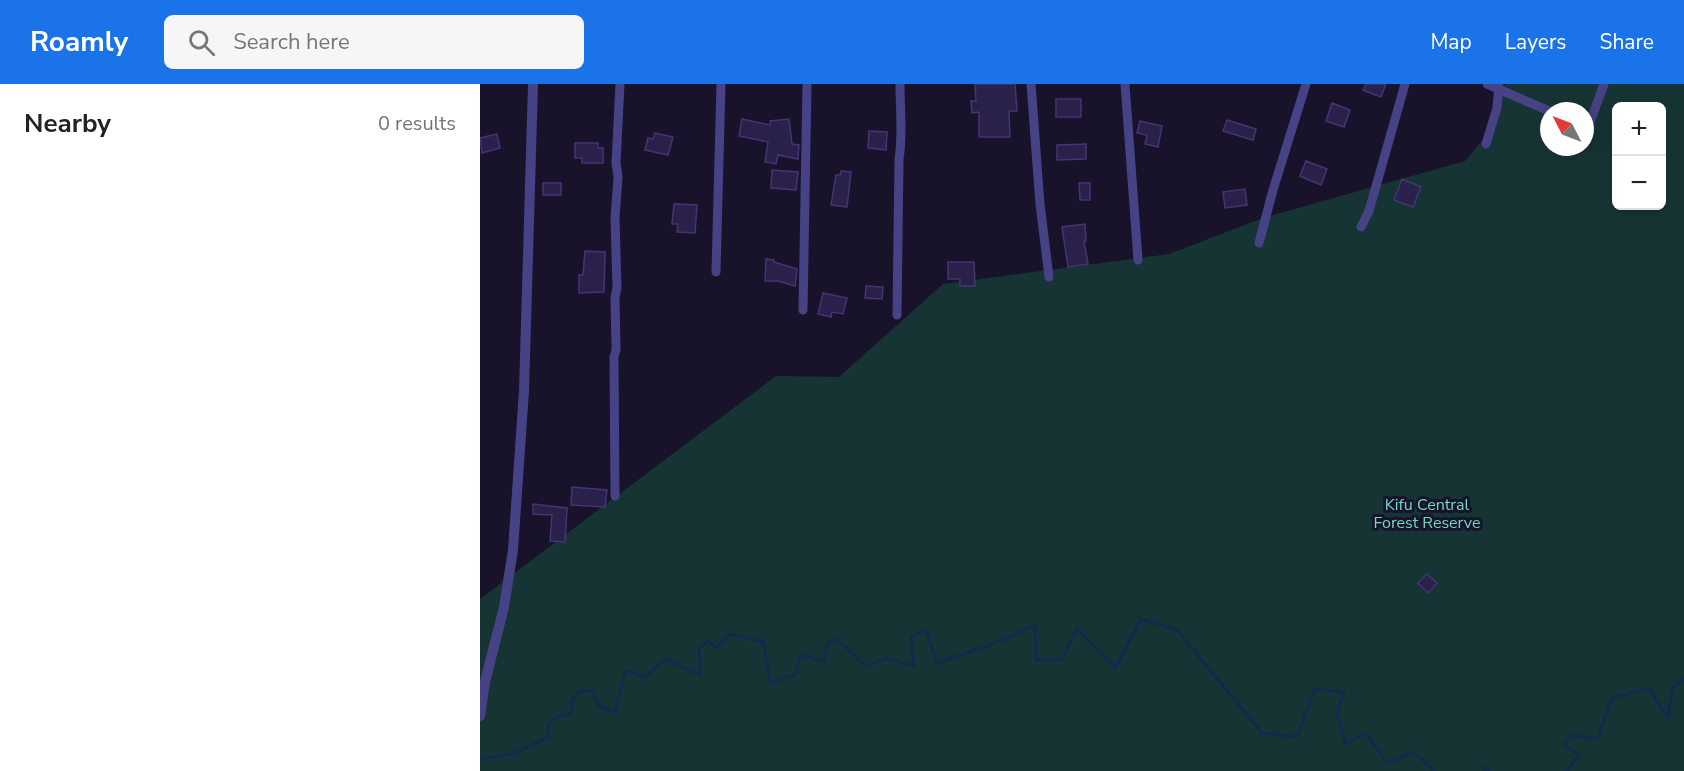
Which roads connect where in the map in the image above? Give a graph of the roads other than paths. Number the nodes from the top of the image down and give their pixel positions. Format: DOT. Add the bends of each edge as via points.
graph roads {
  1 [pos="533,84"];
  2 [pos="620,84"];
  3 [pos="721,84"];
  4 [pos="807,84"];
  5 [pos="900,84"];
  6 [pos="1031,84"];
  7 [pos="1125,84"];
  8 [pos="1306,84"];
  9 [pos="1406,84"];
  10 [pos="1487,84"];
  11 [pos="1604,84"];
  12 [pos="1499,87"];
  13 [pos="1540,107"];
  14 [pos="1594,112"];
  15 [pos="1485,144"];
  16 [pos="1362,227"];
  17 [pos="1259,243"];
  18 [pos="1138,260"];
  19 [pos="716,272"];
  20 [pos="1049,277"];
  21 [pos="803,310"];
  22 [pos="897,315"];
  23 [pos="615,496"];
  24 [pos="480,716"];
  1 -- 24 [label="street" via="524,390 513,550"];
  2 -- 23 [label="street" via="615,219"];
  3 -- 19 [label="street"];
  4 -- 21 [label="street"];
  5 -- 22 [label="street"];
  6 -- 20 [label="street"];
  7 -- 18 [label="street"];
  8 -- 17 [label="street"];
  9 -- 16 [label="street"];
  10 -- 12 [label="street"];
  11 -- 14 [label="street"];
  12 -- 13 [label="street"];
  12 -- 15 [label="street" via="1497,108"];
}
